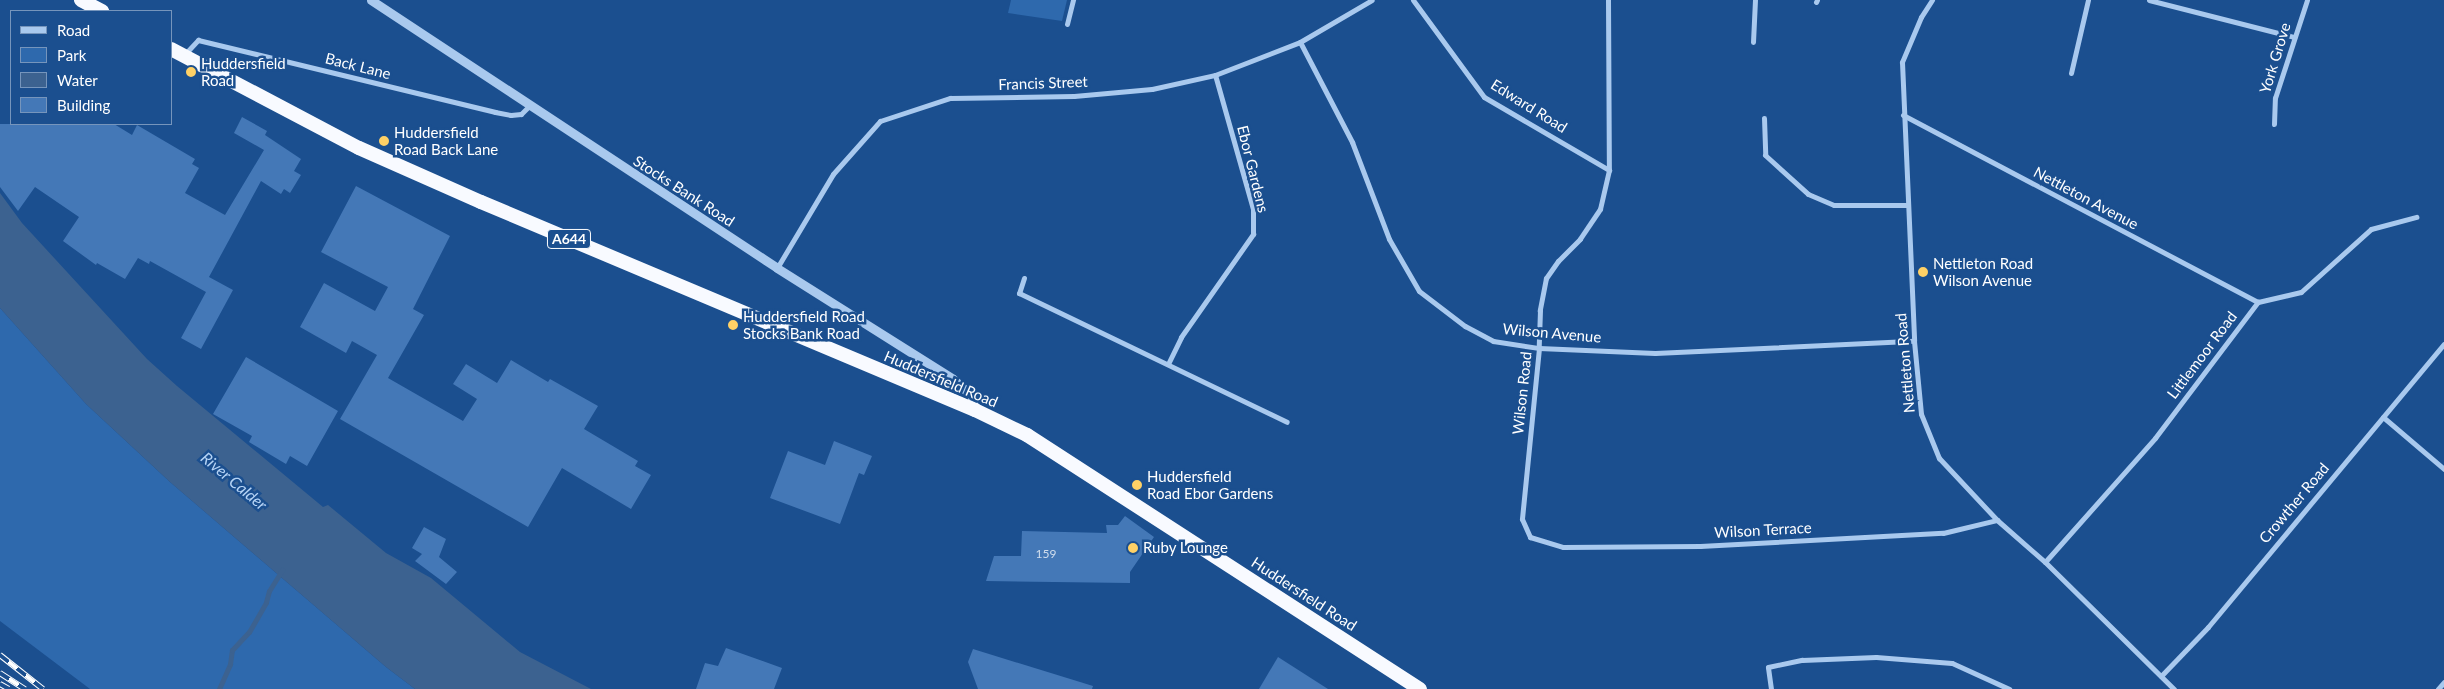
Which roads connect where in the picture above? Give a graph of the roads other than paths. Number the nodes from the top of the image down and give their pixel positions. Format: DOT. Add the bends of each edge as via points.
graph roads {
  1 [pos="81,0"];
  2 [pos="371,0"];
  3 [pos="1073,0"];
  4 [pos="1372,0"];
  5 [pos="1413,0"];
  6 [pos="1608,0"];
  7 [pos="1755,0"];
  8 [pos="1932,0"];
  9 [pos="2088,0"];
  10 [pos="2149,0"];
  11 [pos="2307,0"];
  12 [pos="100,10"];
  13 [pos="1067,24"];
  14 [pos="2294,37"];
  15 [pos="1300,42"];
  16 [pos="1753,42"];
  17 [pos="177,52"];
  18 [pos="2071,73"];
  19 [pos="1214,75"];
  20 [pos="529,106"];
  21 [pos="1903,115"];
  22 [pos="1764,118"];
  23 [pos="2274,124"];
  24 [pos="1609,170"];
  25 [pos="1908,205"];
  26 [pos="2416,217"];
  27 [pos="777,268"];
  28 [pos="1024,278"];
  29 [pos="2258,302"];
  30 [pos="1914,341"];
  31 [pos="2444,344"];
  32 [pos="1539,348"];
  33 [pos="1168,364"];
  34 [pos="975,410"];
  35 [pos="2383,417"];
  36 [pos="1287,422"];
  37 [pos="2444,469"];
  38 [pos="1997,520"];
  39 [pos="1530,536"];
  40 [pos="2045,562"];
  41 [pos="2161,676"];
  42 [pos="2444,682"];
  43 [pos="1420,689"];
  44 [pos="1771,689"];
  45 [pos="2009,689"];
  46 [pos="2174,689"];
  47 [pos="2438,689"];
  1 -- 12 [label="highway"];
  2 -- 20 [label="street, Stocks Bank Road"];
  3 -- 13 [label="street"];
  4 -- 15 [label="street, Francis Street"];
  5 -- 24 [label="street, Edward Road" via="1484,96"];
  6 -- 24 [label="street, Wilson Road"];
  7 -- 16 [label="street"];
  8 -- 21 [label="street, Nettleton Road" via="1902,62"];
  9 -- 18 [label="street"];
  10 -- 14 [label="street"];
  11 -- 14 [label="street, York Grove"];
  14 -- 23 [label="street, York Grove" via="2275,98"];
  15 -- 19 [label="street, Francis Street"];
  15 -- 32 [label="street, Wilson Avenue" via="1352,142 1389,239 1419,291 1465,326 1493,341"];
  17 -- 20 [label="street, Back Lane" via="198,40 495,112 521,114"];
  17 -- 34 [label="highway, Huddersfield Road / A644" via="359,148"];
  19 -- 27 [label="street, Francis Street" via="1152,89 1074,96 950,98 880,121 833,174"];
  19 -- 33 [label="street, Ebor Gardens" via="1253,209 1253,234 1181,337"];
  20 -- 27 [label="street, Stocks Bank Road"];
  21 -- 25 [label="street, Nettleton Road"];
  21 -- 29 [label="street, Nettleton Avenue"];
  22 -- 25 [label="street" via="1765,155 1808,194 1834,205"];
  24 -- 32 [label="street, Wilson Road" via="1600,209 1580,239 1546,278 1540,310"];
  25 -- 30 [label="street, Nettleton Road"];
  26 -- 29 [label="street" via="2370,229 2301,292"];
  27 -- 34 [label="street, Stocks Bank Road" via="953,380 971,395"];
  28 -- 33 [label="street" via="1019,293"];
  29 -- 40 [label="street, Littlemoor Road" via="2155,438"];
  30 -- 32 [label="street, Wilson Avenue" via="1655,353"];
  30 -- 38 [label="street, Nettleton Road" via="1921,414 1939,458"];
  31 -- 35 [label="street, Crowther Road"];
  32 -- 39 [label="street, Wilson Road" via="1522,518"];
  33 -- 36 [label="street"];
  34 -- 43 [label="highway, Huddersfield Road / A644" via="1027,435"];
  35 -- 37 [label="street"];
  35 -- 41 [label="street, Crowther Road" via="2208,627"];
  38 -- 39 [label="street, Wilson Terrace" via="1943,533 1700,546 1563,547"];
  38 -- 40 [label="street, Nettleton Road"];
  40 -- 41 [label="street, Nettleton Road"];
  41 -- 46 [label="street, Nettleton Road"];
  42 -- 47 [label="street"];
  44 -- 45 [label="street" via="1768,667 1802,660 1876,657 1952,663"];
}
